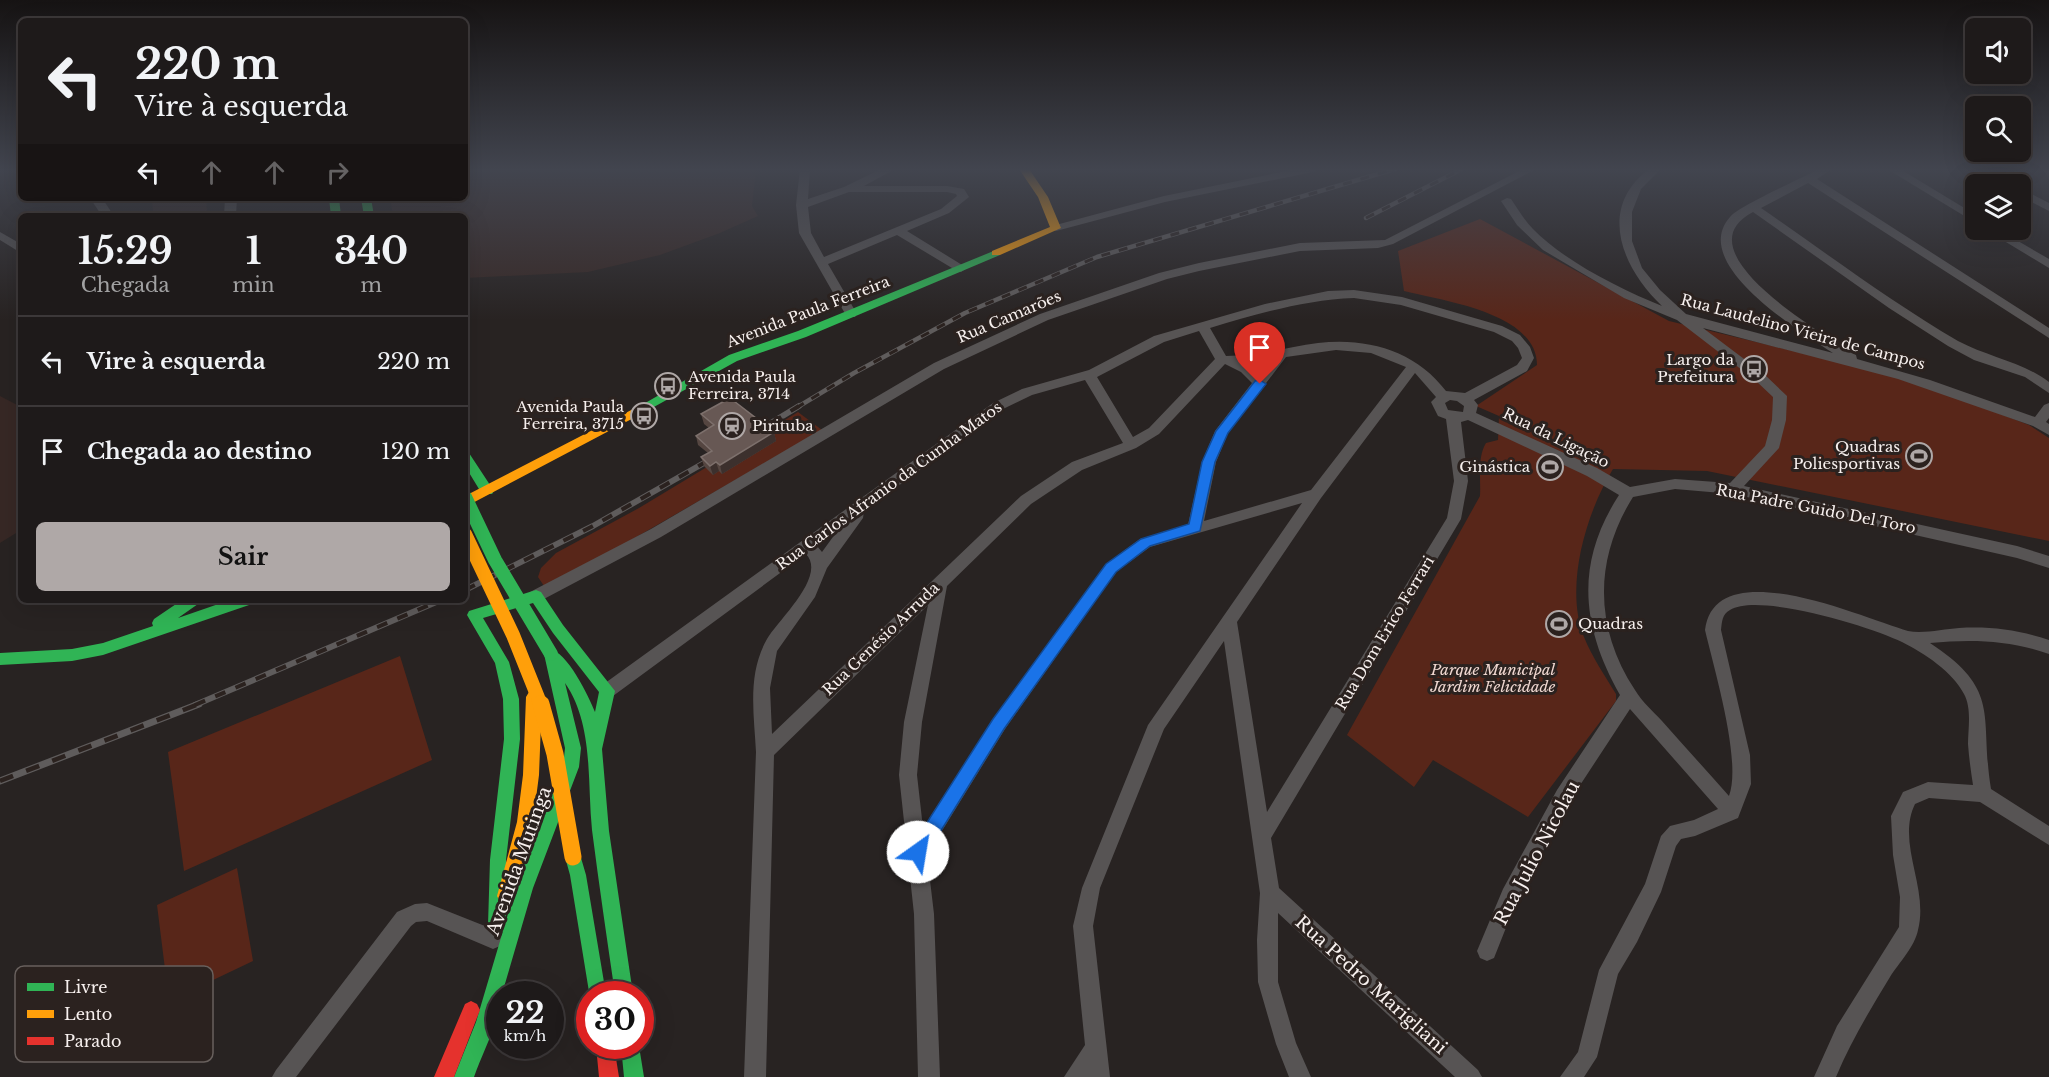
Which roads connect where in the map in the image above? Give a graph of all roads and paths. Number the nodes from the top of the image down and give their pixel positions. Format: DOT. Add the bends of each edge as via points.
graph roads {
  1 [pos="803,219"];
  2 [pos="926,219"];
  3 [pos="1053,219"];
  4 [pos="1089,219"];
  5 [pos="1433,219"];
  6 [pos="1516,219"];
  7 [pos="1624,219"];
  8 [pos="1734,219"];
  9 [pos="1771,219"];
  10 [pos="1872,219"];
  11 [pos="1056,228"];
  12 [pos="899,231"];
  13 [pos="0,235"];
  14 [pos="2009,240"];
  15 [pos="18,247"];
  16 [pos="822,262"];
  17 [pos="2049,264"];
  18 [pos="961,268"];
  19 [pos="851,314"];
  20 [pos="1679,317"];
  21 [pos="1202,325"];
  22 [pos="2048,333"];
  23 [pos="1282,354"];
  24 [pos="1227,360"];
  25 [pos="1857,363"];
  26 [pos="1414,365"];
  27 [pos="1089,375"];
  28 [pos="1260,384"];
  29 [pos="2049,388"];
  30 [pos="1443,397"];
  31 [pos="1465,399"];
  32 [pos="2049,408"];
  33 [pos="1461,416"];
  34 [pos="2044,426"];
  35 [pos="1131,445"];
  36 [pos="468,461"];
  37 [pos="1733,489"];
  38 [pos="487,491"];
  39 [pos="1628,493"];
  40 [pos="1316,494"];
  41 [pos="468,496"];
  42 [pos="468,500"];
  43 [pos="866,502"];
  44 [pos="468,503"];
  45 [pos="1195,527"];
  46 [pos="468,540"];
  47 [pos="807,545"];
  48 [pos="2049,562"];
  49 [pos="820,567"];
  50 [pos="940,581"];
  51 [pos="536,596"];
  52 [pos="188,603"];
  53 [pos="239,603"];
  54 [pos="1230,622"];
  55 [pos="1910,638"];
  56 [pos="131,641"];
  57 [pos="2049,647"];
  58 [pos="0,659"];
  59 [pos="559,671"];
  60 [pos="534,686"];
  61 [pos="576,686"];
  62 [pos="607,691"];
  63 [pos="1629,696"];
  64 [pos="596,745"];
  65 [pos="765,752"];
  66 [pos="1983,794"];
  67 [pos="1732,812"];
  68 [pos="1262,836"];
  69 [pos="2049,836"];
  70 [pos="918,852"];
  71 [pos="1270,893"];
  72 [pos="494,938"];
  73 [pos="1487,951"];
  74 [pos="595,981"];
  75 [pos="622,981"];
  76 [pos="474,1000"];
  77 [pos="1095,1048"];
  78 [pos="607,1059"];
  79 [pos="632,1059"];
  80 [pos="283,1077"];
  81 [pos="444,1077"];
  82 [pos="464,1077"];
  83 [pos="609,1077"];
  84 [pos="634,1077"];
  85 [pos="755,1077"];
  86 [pos="929,1077"];
  87 [pos="1075,1077"];
  88 [pos="1099,1077"];
  89 [pos="1300,1077"];
  90 [pos="1471,1077"];
  91 [pos="1571,1077"];
  92 [pos="1825,1077"];
  1 -- 16 [label="street" via="805,233"];
  2 -- 12 [label="street"];
  3 -- 11 [label="main road"];
  4 -- 11 [label="street"];
  5 -- 51 [label="street, Rua Camarões" via="1378,245 1300,247 1200,267 1044,317 939,366 656,532"];
  6 -- 20 [label="street, Rua Laudelino Vieira de Campos" via="1551,251 1612,287"];
  7 -- 20 [label="street" via="1628,251 1653,291"];
  8 -- 25 [label="street" via="1726,231 1727,246 1732,262 1745,280 1768,301"];
  9 -- 29 [label="street" via="1953,343 1979,357 2030,374"];
  10 -- 22 [label="street"];
  11 -- 18 [label="main road, Avenida Paula Ferreira"];
  12 -- 16 [label="street"];
  12 -- 18 [label="street"];
  13 -- 15 [label="street"];
  14 -- 17 [label="street"];
  16 -- 19 [label="street"];
  18 -- 19 [label="main road, Avenida Paula Ferreira"];
  19 -- 38 [label="main road, Avenida Paula Ferreira" via="733,358"];
  20 -- 25 [label="street, Rua Laudelino Vieira de Campos"];
  20 -- 37 [label="street" via="1766,380 1780,396 1772,448"];
  21 -- 24 [label="street"];
  21 -- 27 [label="street, Rua Carlos Afranio da Cunha Matos" via="1158,339"];
  21 -- 31 [label="street, Rua Carlos Afranio da Cunha Matos" via="1302,299 1354,294 1402,301 1498,329 1516,338 1528,358 1522,368"];
  23 -- 24 [label="street"];
  23 -- 26 [label="street" via="1345,345 1390,353"];
  23 -- 28 [label="street"];
  24 -- 28 [label="street" via="1246,369"];
  24 -- 35 [label="street, Rua Genésio Arruda" via="1154,430"];
  25 -- 34 [label="street, Rua Laudelino Vieira de Campos" via="1939,387"];
  26 -- 30 [label="street"];
  26 -- 40 [label="street"];
  27 -- 35 [label="street"];
  27 -- 43 [label="street, Rua Carlos Afranio da Cunha Matos" via="1005,402"];
  28 -- 45 [label="street" via="1222,431 1209,462"];
  30 -- 31 [label="street"];
  30 -- 33 [label="street" via="1438,402 1440,410"];
  31 -- 33 [label="street" via="1471,405"];
  32 -- 34 [label="street"];
  33 -- 39 [label="street, Rua da Ligação" via="1592,472"];
  33 -- 68 [label="street, Rua Dom Erico Ferrari" via="1460,505 1454,519"];
  35 -- 50 [label="street, Rua Genésio Arruda" via="1077,466 1026,500"];
  36 -- 38 [label="main road"];
  37 -- 39 [label="street, Rua Padre Guido Del Toro" via="1675,484"];
  37 -- 48 [label="street, Rua Padre Guido Del Toro"];
  38 -- 41 [label="main road"];
  38 -- 42 [label="main road"];
  39 -- 63 [label="street" via="1603,534 1594,580 1599,631"];
  40 -- 45 [label="street"];
  40 -- 54 [label="street"];
  43 -- 47 [label="street, Rua Carlos Afranio da Cunha Matos"];
  43 -- 49 [label="street"];
  44 -- 59 [label="main road, bridge" via="495,560"];
  45 -- 70 [label="street" via="1145,543 1111,568 999,724"];
  46 -- 60 [label="main road, bridge" via="516,638"];
  47 -- 49 [label="street" via="819,559"];
  47 -- 62 [label="street, Rua Carlos Afranio da Cunha Matos"];
  49 -- 65 [label="street" via="814,586 769,650 761,683"];
  50 -- 65 [label="street, Rua Genésio Arruda"];
  50 -- 70 [label="street" via="913,722 908,775"];
  51 -- 62 [label="main road"];
  51 -- 72 [label="main road" via="474,615 500,656 513,714"];
  52 -- 56 [label="main road"];
  53 -- 56 [label="main road"];
  54 -- 68 [label="street"];
  54 -- 77 [label="street" via="1157,724 1091,888 1083,926"];
  55 -- 57 [label="street" via="1988,632"];
  55 -- 66 [label="street" via="1941,659 1974,696"];
  55 -- 67 [label="street" via="1837,614 1769,599 1742,599 1725,605 1715,614 1713,630 1741,755 1742,784"];
  56 -- 58 [label="main road" via="72,656"];
  59 -- 61 [label="main road"];
  59 -- 82 [label="main road, Avenida Mutinga" via="573,748 571,767 524,888 485,1022"];
  60 -- 72 [label="main road, Avenida Mutinga" via="525,822"];
  60 -- 74 [label="main road, bridge" via="552,741"];
  61 -- 62 [label="main road"];
  61 -- 64 [label="main road"];
  62 -- 64 [label="main road"];
  63 -- 67 [label="street"];
  63 -- 73 [label="street, Rua Julio Nicolau" via="1563,796 1510,895"];
  64 -- 75 [label="main road" via="596,786"];
  65 -- 85 [label="street"];
  66 -- 69 [label="street"];
  66 -- 92 [label="street" via="1928,790 1909,798 1900,816 1910,897 1909,929 1844,1033"];
  67 -- 91 [label="street" via="1695,828 1676,831 1668,842 1654,886 1610,970 1587,1057"];
  68 -- 71 [label="street"];
  70 -- 86 [label="street"];
  71 -- 89 [label="street" via="1268,982"];
  71 -- 90 [label="street, Rua Pedro Marigliani"];
  72 -- 80 [label="street" via="427,912 410,915"];
  76 -- 81 [label="main road"];
  77 -- 87 [label="street"];
  77 -- 88 [label="street"];
  78 -- 83 [label="main road"];
  79 -- 84 [label="main road"];
}
